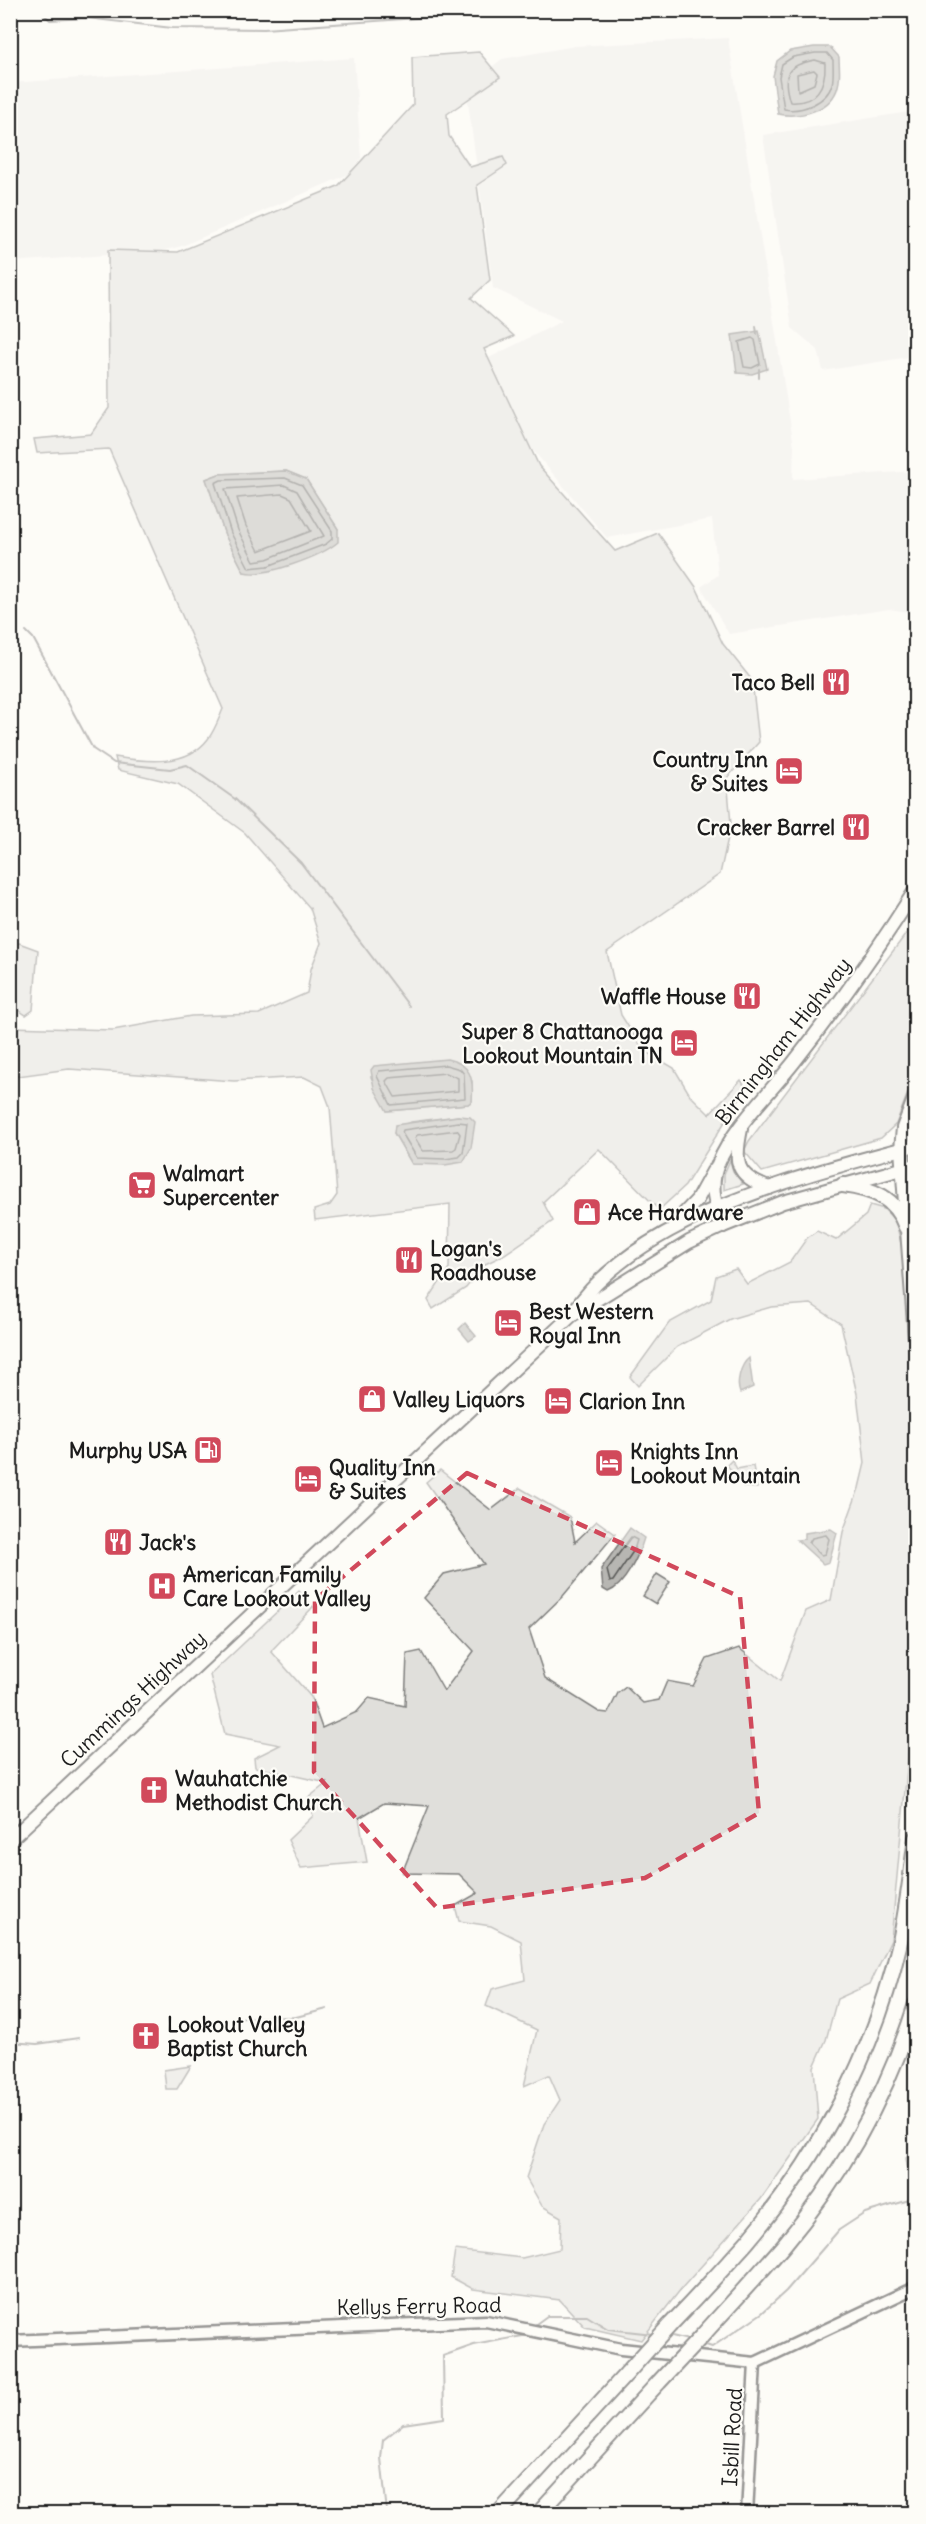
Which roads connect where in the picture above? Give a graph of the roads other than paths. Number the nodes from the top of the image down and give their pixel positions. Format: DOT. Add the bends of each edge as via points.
graph roads {
  1 [pos="915,889"];
  2 [pos="915,1097"];
  3 [pos="741,1127"];
  4 [pos="909,1147"];
  5 [pos="721,1158"];
  6 [pos="910,1166"];
  7 [pos="843,1185"];
  8 [pos="770,1188"];
  9 [pos="716,1209"];
  10 [pos="723,1226"];
  11 [pos="909,1234"];
  12 [pos="663,1236"];
  13 [pos="572,1315"];
  14 [pos="915,1337"];
  15 [pos="915,1838"];
  16 [pos="10,1840"];
  17 [pos="915,2004"];
  18 [pos="915,2286"];
  19 [pos="10,2341"];
  20 [pos="755,2363"];
  21 [pos="498,2514"];
  22 [pos="538,2514"];
  23 [pos="747,2514"];
  1 -- 3 [label="main road, Birmingham Highway" via="838,1005"];
  2 -- 4 [label="highway" via="904,1128"];
  3 -- 5 [label="main road, Birmingham Highway"];
  3 -- 8 [label="main road" via="736,1151 741,1170 747,1178"];
  4 -- 6 [label="highway"];
  4 -- 8 [label="main road, Cummings Highway"];
  5 -- 9 [label="main road, Birmingham Highway" via="713,1185"];
  5 -- 12 [label="main road" via="697,1200"];
  6 -- 7 [label="main road, Cummings Highway"];
  6 -- 11 [label="highway"];
  7 -- 10 [label="main road, Cummings Highway" via="783,1202"];
  7 -- 11 [label="highway" via="879,1194 901,1213"];
  8 -- 9 [label="main road, Cummings Highway"];
  9 -- 10 [label="main road, Birmingham Highway"];
  9 -- 12 [label="main road, Cummings Highway"];
  10 -- 13 [label="main road, Cummings Highway" via="689,1242"];
  11 -- 14 [label="highway"];
  12 -- 13 [label="main road, Cummings Highway" via="596,1281"];
  13 -- 16 [label="main road, Cummings Highway"];
  15 -- 21 [label="highway, bridge" via="896,1955 870,2039 849,2086 808,2158 747,2241"];
  17 -- 22 [label="highway, bridge" via="883,2089 827,2187 784,2245"];
  18 -- 20 [label="street"];
  19 -- 20 [label="street, Kellys Ferry Road" via="486,2321 621,2349"];
  20 -- 23 [label="street, Isbill Road"];
}
